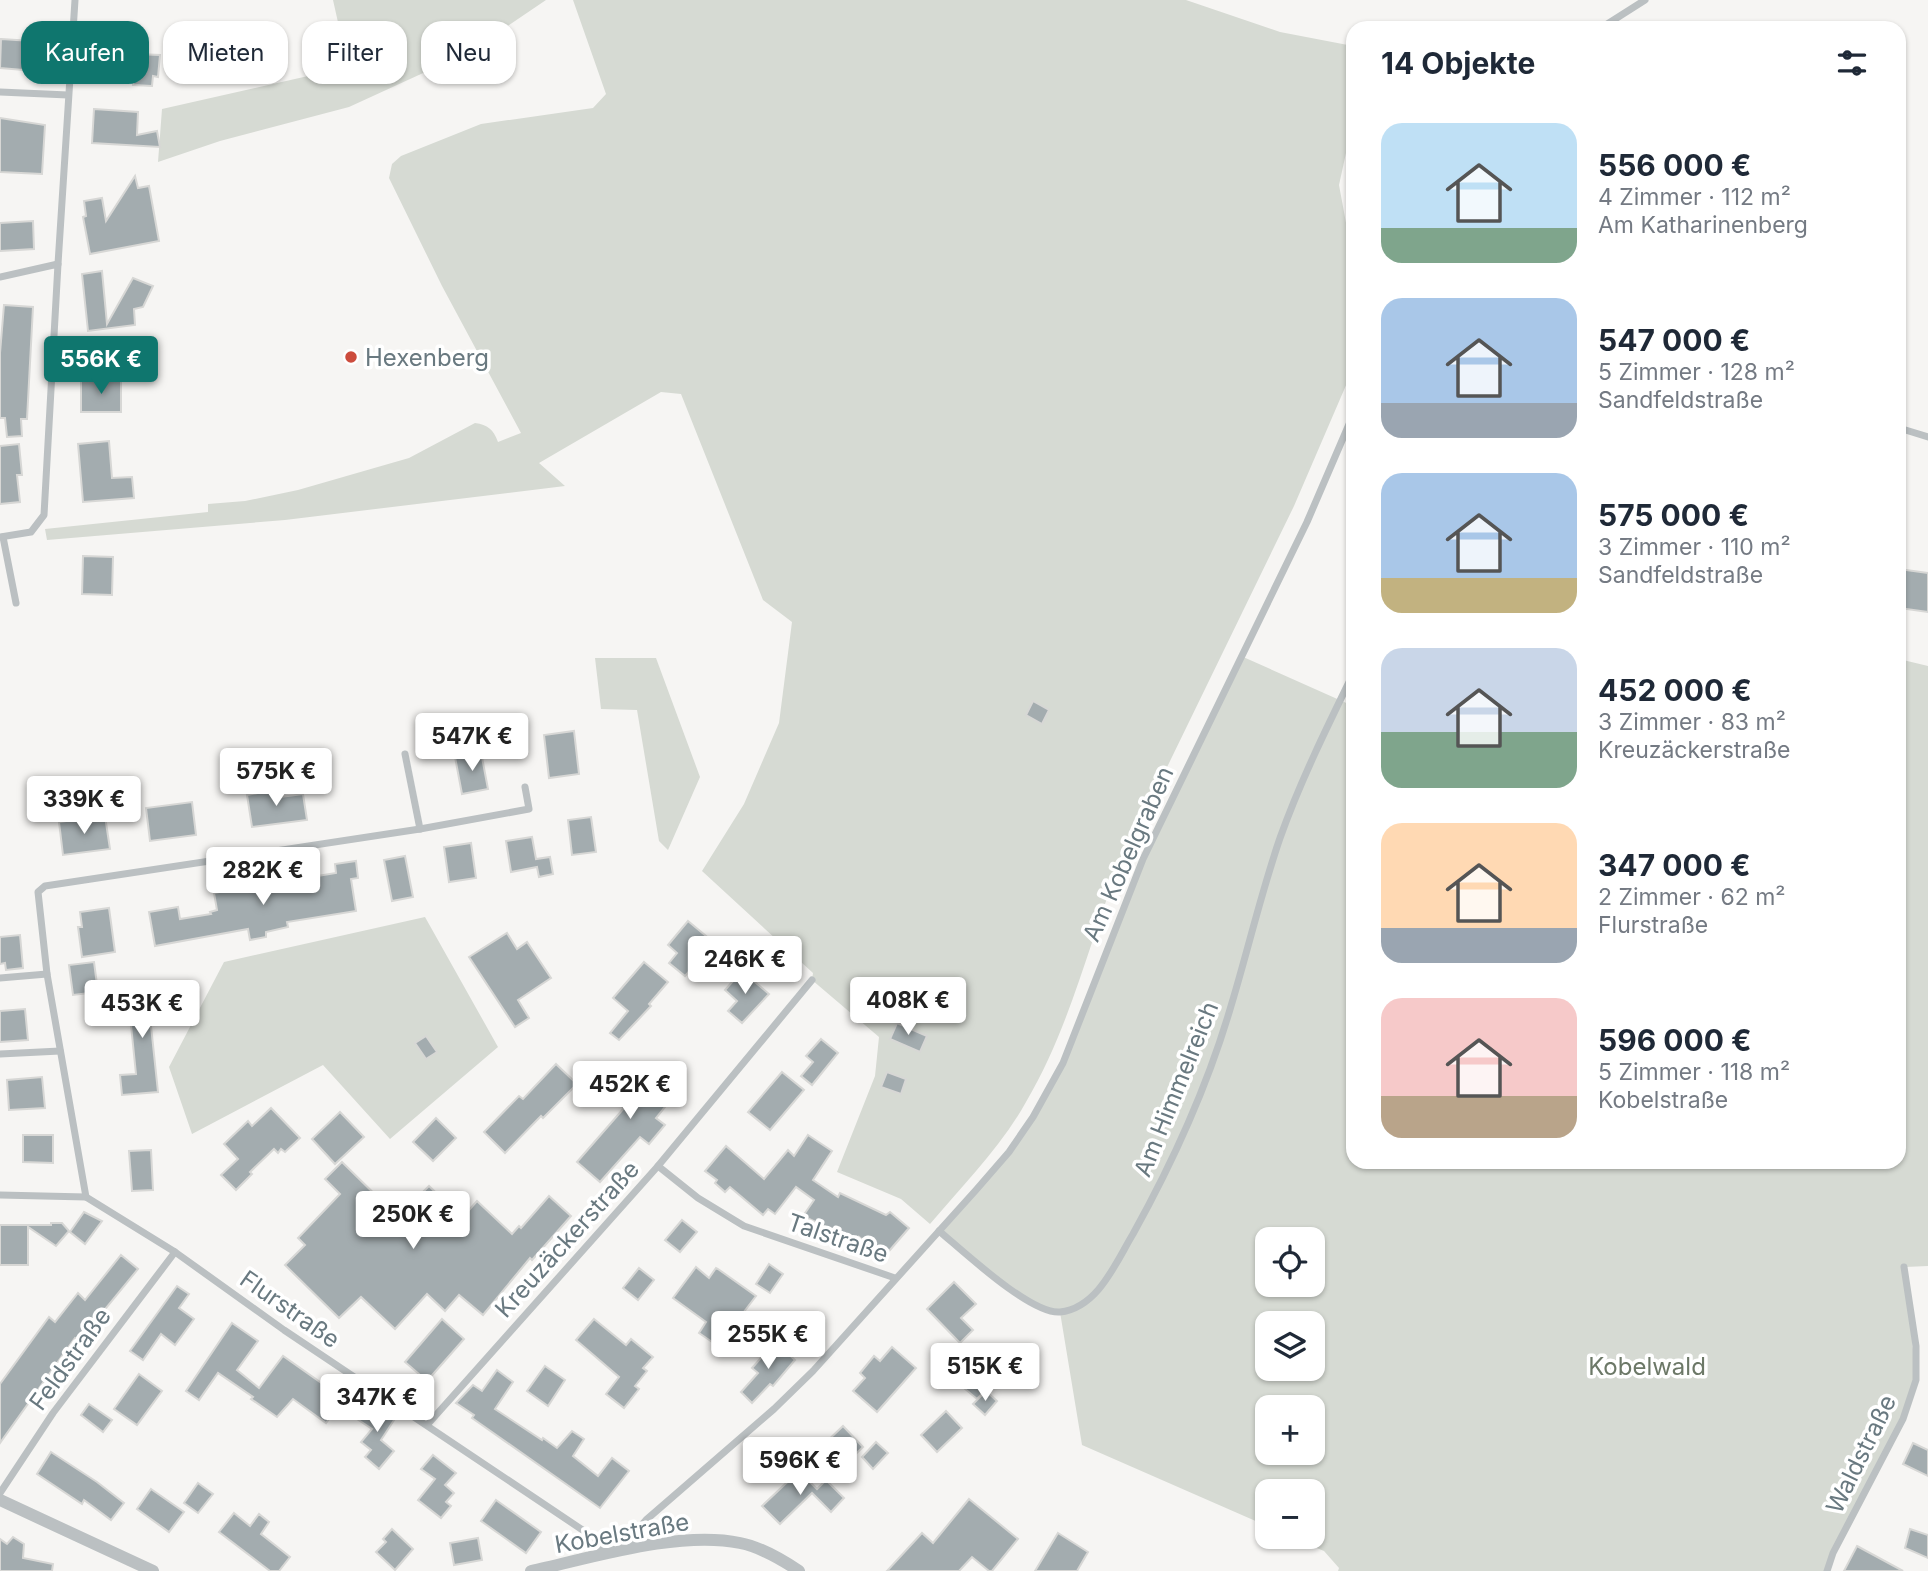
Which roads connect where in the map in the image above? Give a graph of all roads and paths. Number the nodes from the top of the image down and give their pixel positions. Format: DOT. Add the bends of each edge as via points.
graph roads {
  1 [pos="75,0"];
  2 [pos="1644,0"];
  3 [pos="1612,21"];
  4 [pos="0,92"];
  5 [pos="68,95"];
  6 [pos="58,264"];
  7 [pos="0,277"];
  8 [pos="1906,430"];
  9 [pos="1346,431"];
  10 [pos="1928,437"];
  11 [pos="2,537"];
  12 [pos="16,603"];
  13 [pos="1346,690"];
  14 [pos="405,754"];
  15 [pos="525,787"];
  16 [pos="420,829"];
  17 [pos="47,974"];
  18 [pos="0,978"];
  19 [pos="812,980"];
  20 [pos="60,1051"];
  21 [pos="0,1054"];
  22 [pos="658,1166"];
  23 [pos="0,1195"];
  24 [pos="86,1197"];
  25 [pos="939,1231"];
  26 [pos="175,1252"];
  27 [pos="1904,1267"];
  28 [pos="895,1278"];
  29 [pos="428,1424"];
  30 [pos="0,1493"];
  31 [pos="0,1500"];
  32 [pos="629,1550"];
  33 [pos="603,1556"];
  34 [pos="153,1571"];
  35 [pos="531,1571"];
  36 [pos="799,1571"];
  37 [pos="1827,1571"];
  1 -- 5 [label="street"];
  2 -- 3 [label="street"];
  4 -- 5 [label="street"];
  5 -- 6 [label="street"];
  6 -- 7 [label="street"];
  6 -- 11 [label="street" via="44,515 31,532"];
  8 -- 10 [label="street"];
  9 -- 25 [label="street, Am Kobelgraben" via="1307,522 1143,859 1055,1080 1009,1152"];
  11 -- 12 [label="street"];
  13 -- 25 [label="street, Am Himmelreich" via="1281,835 1231,1007 1197,1101 1154,1196 1109,1276 1087,1300 1060,1312 1049,1311 1027,1301"];
  14 -- 16 [label="street"];
  15 -- 16 [label="street" via="529,809"];
  16 -- 17 [label="street" via="45,886 38,891"];
  17 -- 18 [label="street"];
  17 -- 20 [label="street"];
  19 -- 22 [label="street, Kreuzäckerstraße"];
  20 -- 21 [label="street"];
  20 -- 24 [label="street"];
  22 -- 28 [label="street, Talstraße" via="744,1226"];
  22 -- 29 [label="street, Kreuzäckerstraße"];
  23 -- 24 [label="street"];
  24 -- 26 [label="street, Flurstraße"];
  25 -- 28 [label="street, Am Kobelgraben"];
  26 -- 29 [label="street, Flurstraße"];
  26 -- 30 [label="street, Feldstraße" via="53,1413"];
  27 -- 37 [label="street, Waldstraße" via="1916,1346 1916,1380 1903,1419"];
  28 -- 32 [label="street, Talstraße" via="779,1404 646,1520"];
  29 -- 33 [label="street, Flurstraße" via="590,1535"];
  31 -- 34 [label="street"];
  32 -- 33 [label="street, Kobelstraße"];
  32 -- 36 [label="street, Kobelstraße" via="721,1540 760,1549"];
  33 -- 35 [label="street, Kobelstraße"];
}
